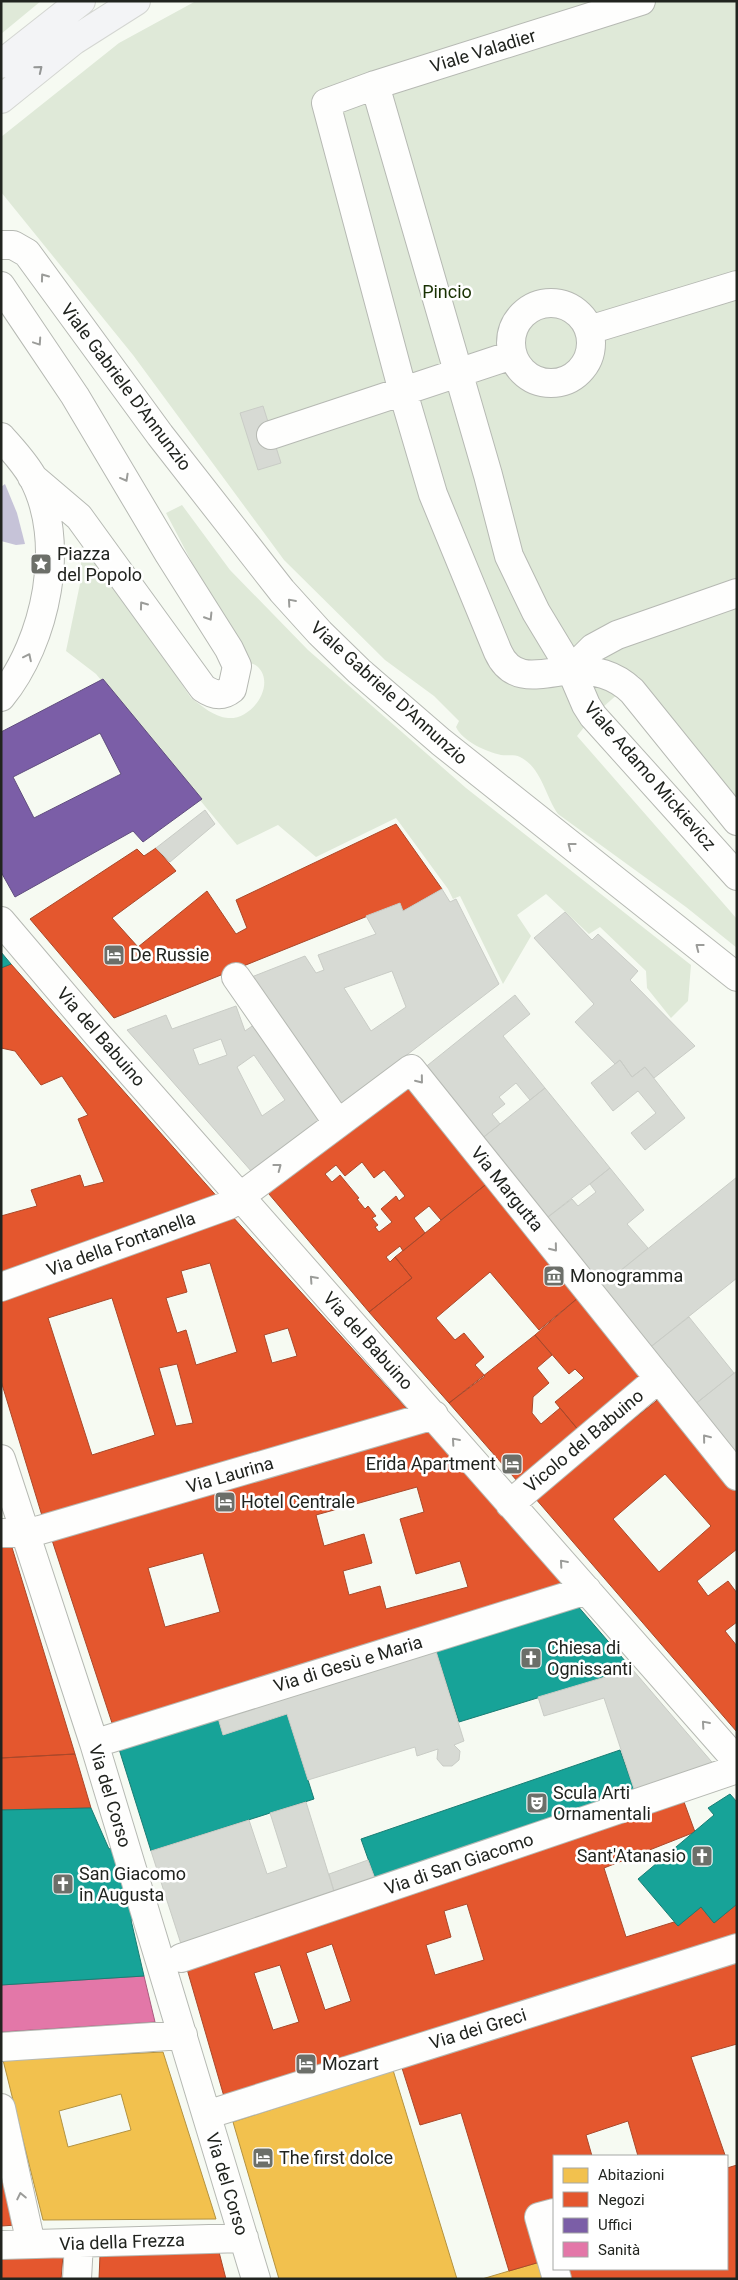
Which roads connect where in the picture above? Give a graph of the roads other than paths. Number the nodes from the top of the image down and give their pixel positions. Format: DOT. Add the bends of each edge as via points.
graph roads {
  1 [pos="81,1"];
  2 [pos="136,1"];
  3 [pos="641,1"];
  4 [pos="1,64"];
  5 [pos="375,85"];
  6 [pos="1,99"];
  7 [pos="1,245"];
  8 [pos="737,285"];
  9 [pos="1,286"];
  10 [pos="590,330"];
  11 [pos="512,355"];
  12 [pos="458,373"];
  13 [pos="403,392"];
  14 [pos="271,435"];
  15 [pos="1,437"];
  16 [pos="32,477"];
  17 [pos="737,594"];
  18 [pos="571,670"];
  19 [pos="1,697"];
  20 [pos="737,821"];
  21 [pos="737,876"];
  22 [pos="1,921"];
  23 [pos="236,977"];
  24 [pos="737,977"];
  25 [pos="337,1122"];
  26 [pos="239,1197"];
  27 [pos="1,1287"];
  28 [pos="659,1378"];
  29 [pos="434,1415"];
  30 [pos="1,1459"];
  31 [pos="737,1476"];
  32 [pos="510,1504"];
  33 [pos="14,1533"];
  34 [pos="587,1590"];
  35 [pos="109,1739"];
  36 [pos="737,1761"];
  37 [pos="737,1769"];
  38 [pos="737,1948"];
  39 [pos="181,1958"];
  40 [pos="183,2035"];
  41 [pos="1,2047"];
  42 [pos="1,2108"];
  43 [pos="219,2110"];
  44 [pos="553,2213"];
  45 [pos="244,2238"];
  46 [pos="79,2243"];
  47 [pos="1,2244"];
  48 [pos="31,2244"];
  49 [pos="553,2265"];
  50 [pos="77,2279"];
  51 [pos="256,2279"];
  1 -- 4 [label="main road"];
  6 -- 2 [label="main road, one-way" via="73,41"];
  3 -- 5 [label="street, Viale Valadier"];
  5 -- 12 [label="street, Viale Adamo Mickievicz"];
  5 -- 13 [label="street, Viale Valadier" via="326,103"];
  24 -- 7 [label="street, Viale Gabriele D'Annunzio, one-way" via="441,742 334,647 272,580 26,253 13,245"];
  8 -- 10 [label="street"];
  9 -- 16 [label="street, one-way" via="75,396 229,649 237,666 232,689 226,694 219,694 204,688 79,517"];
  10 -- 11 [label="street" via="574,309 551,302 538,304 526,310 512,330"];
  10 -- 11 [label="street" via="590,355 575,375 564,381 538,382 518,367"];
  11 -- 12 [label="street"];
  12 -- 13 [label="street"];
  12 -- 18 [label="street, Viale Adamo Mickievicz" via="510,556 536,612"];
  13 -- 14 [label="street"];
  13 -- 18 [label="street" via="433,494 503,662 516,673"];
  15 -- 16 [label="street"];
  19 -- 16 [label="street, one-way" via="21,670 35,641 48,583 46,524"];
  17 -- 18 [label="street" via="617,635 593,648"];
  18 -- 20 [label="street" via="604,673 632,691"];
  18 -- 21 [label="street, Viale Adamo Mickievicz" via="593,716"];
  22 -- 26 [label="street, Via del Babuino"];
  23 -- 25 [label="street"];
  26 -- 25 [label="street, Via Margutta, one-way"];
  25 -- 28 [label="street, Via Margutta, one-way" via="411,1069"];
  26 -- 27 [label="street, Via della Fontanella" via="229,1205 206,1214"];
  29 -- 26 [label="street, Via del Babuino, one-way"];
  31 -- 28 [label="street, Via Margutta, one-way"];
  28 -- 32 [label="street, Vicolo del Babuino"];
  32 -- 29 [label="street, Via del Babuino, one-way"];
  29 -- 33 [label="street, Via Laurina"];
  30 -- 33 [label="street, Via del Corso"];
  34 -- 32 [label="street, Via del Babuino, one-way"];
  33 -- 40 [label="street, Via del Corso" via="100,1761"];
  34 -- 35 [label="street, Via di Gesù e Maria"];
  36 -- 34 [label="street, Via del Babuino, one-way"];
  37 -- 39 [label="street, Via di San Giacomo"];
  38 -- 43 [label="street, Via dei Greci"];
  40 -- 41 [label="street"];
  40 -- 45 [label="street, Via del Corso"];
  48 -- 42 [label="street, one-way"];
  44 -- 49 [label="street" via="539,2217"];
  45 -- 46 [label="street, Via della Frezza"];
  45 -- 51 [label="street, Via del Corso"];
  46 -- 48 [label="street, Via della Frezza"];
  46 -- 50 [label="street"];
  47 -- 48 [label="street, Via della Frezza"];
}
